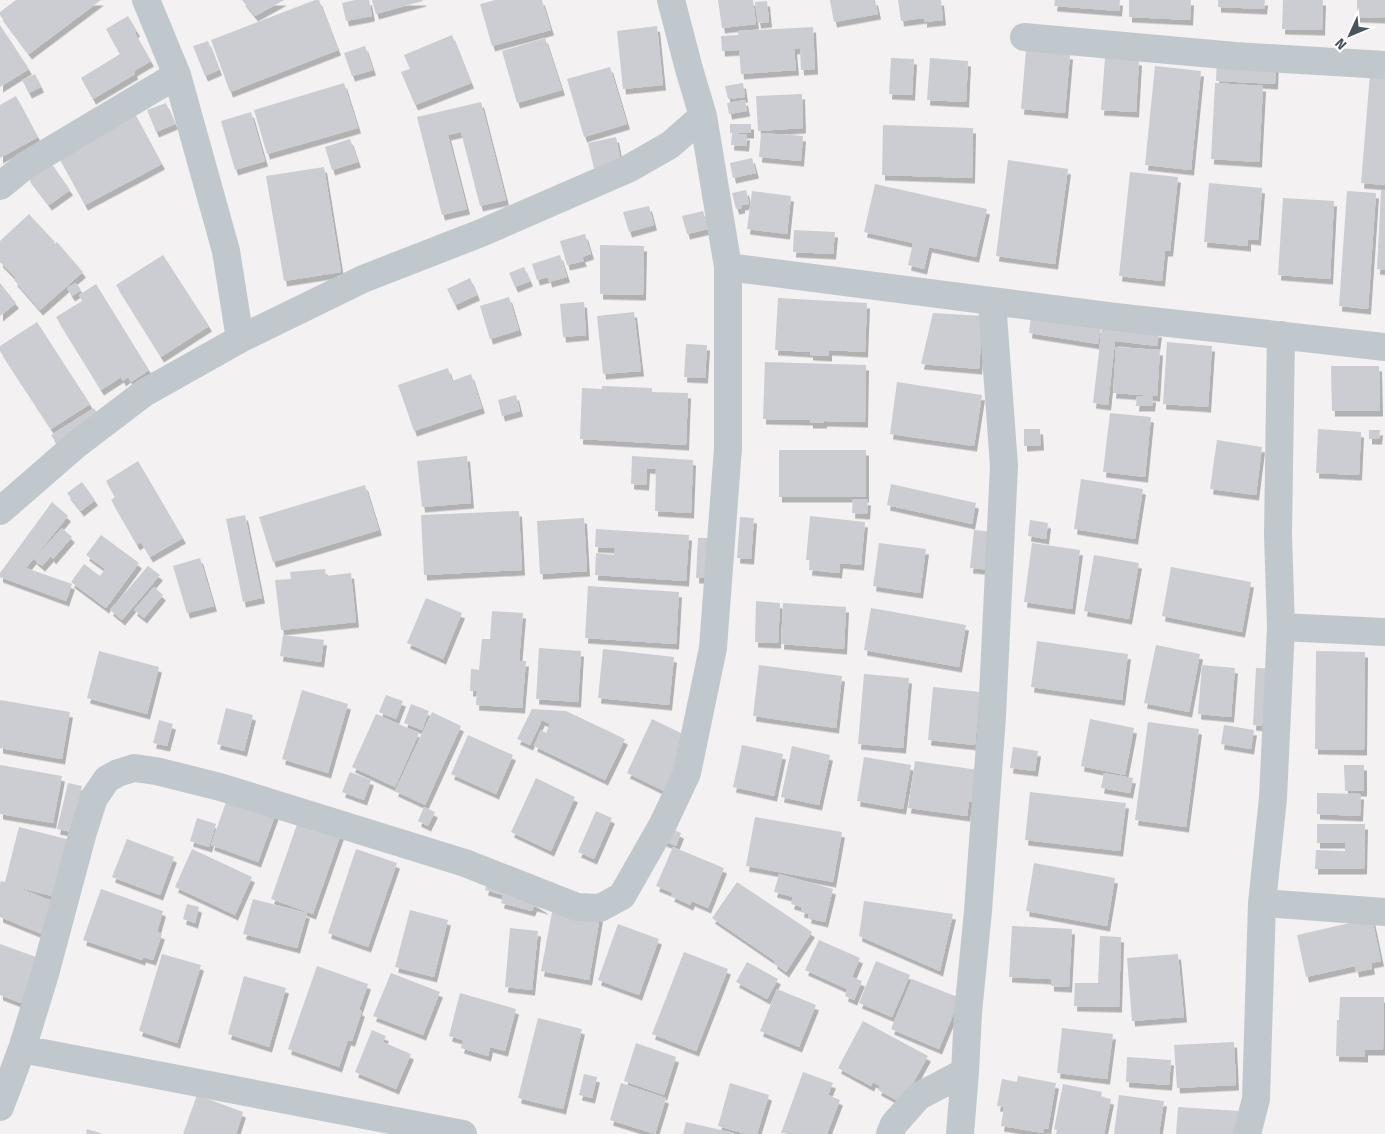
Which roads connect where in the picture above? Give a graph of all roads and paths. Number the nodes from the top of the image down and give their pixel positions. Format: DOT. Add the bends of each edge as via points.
graph roads {
  1 [pos="671,0"];
  2 [pos="155,4"];
  3 [pos="1024,37"];
  4 [pos="1385,65"];
  5 [pos="176,75"];
  6 [pos="704,116"];
  7 [pos="0,186"];
  8 [pos="728,267"];
  9 [pos="992,302"];
  10 [pos="1281,335"];
  11 [pos="240,339"];
  12 [pos="1385,347"];
  13 [pos="0,511"];
  14 [pos="1282,627"];
  15 [pos="1385,632"];
  16 [pos="1262,903"];
  17 [pos="1385,912"];
  18 [pos="22,1049"];
  19 [pos="965,1072"];
  20 [pos="0,1107"];
  21 [pos="463,1134"];
  22 [pos="890,1134"];
  23 [pos="960,1134"];
  24 [pos="1246,1134"];
  1 -- 6 [label="street"];
  2 -- 5 [label="street"];
  3 -- 4 [label="street" via="1236,56"];
  5 -- 7 [label="street" via="26,165"];
  5 -- 11 [label="street" via="226,251"];
  6 -- 8 [label="street"];
  6 -- 11 [label="street" via="670,145 628,169 481,233 363,279"];
  8 -- 9 [label="street"];
  8 -- 18 [label="street" via="728,448 712,648 687,773 663,824 622,896 600,908 577,907 456,860 220,787 156,771 134,768 118,772 107,779 94,798 82,832"];
  9 -- 10 [label="street"];
  9 -- 19 [label="street" via="1004,466 992,716"];
  10 -- 12 [label="street"];
  10 -- 14 [label="street" via="1278,535"];
  11 -- 13 [label="street" via="144,393"];
  14 -- 15 [label="street"];
  14 -- 16 [label="street" via="1273,798"];
  16 -- 17 [label="street"];
  16 -- 24 [label="street" via="1256,1099"];
  18 -- 20 [label="street"];
  18 -- 21 [label="street"];
  19 -- 22 [label="street" via="919,1096 894,1124"];
  19 -- 23 [label="street"];
}
